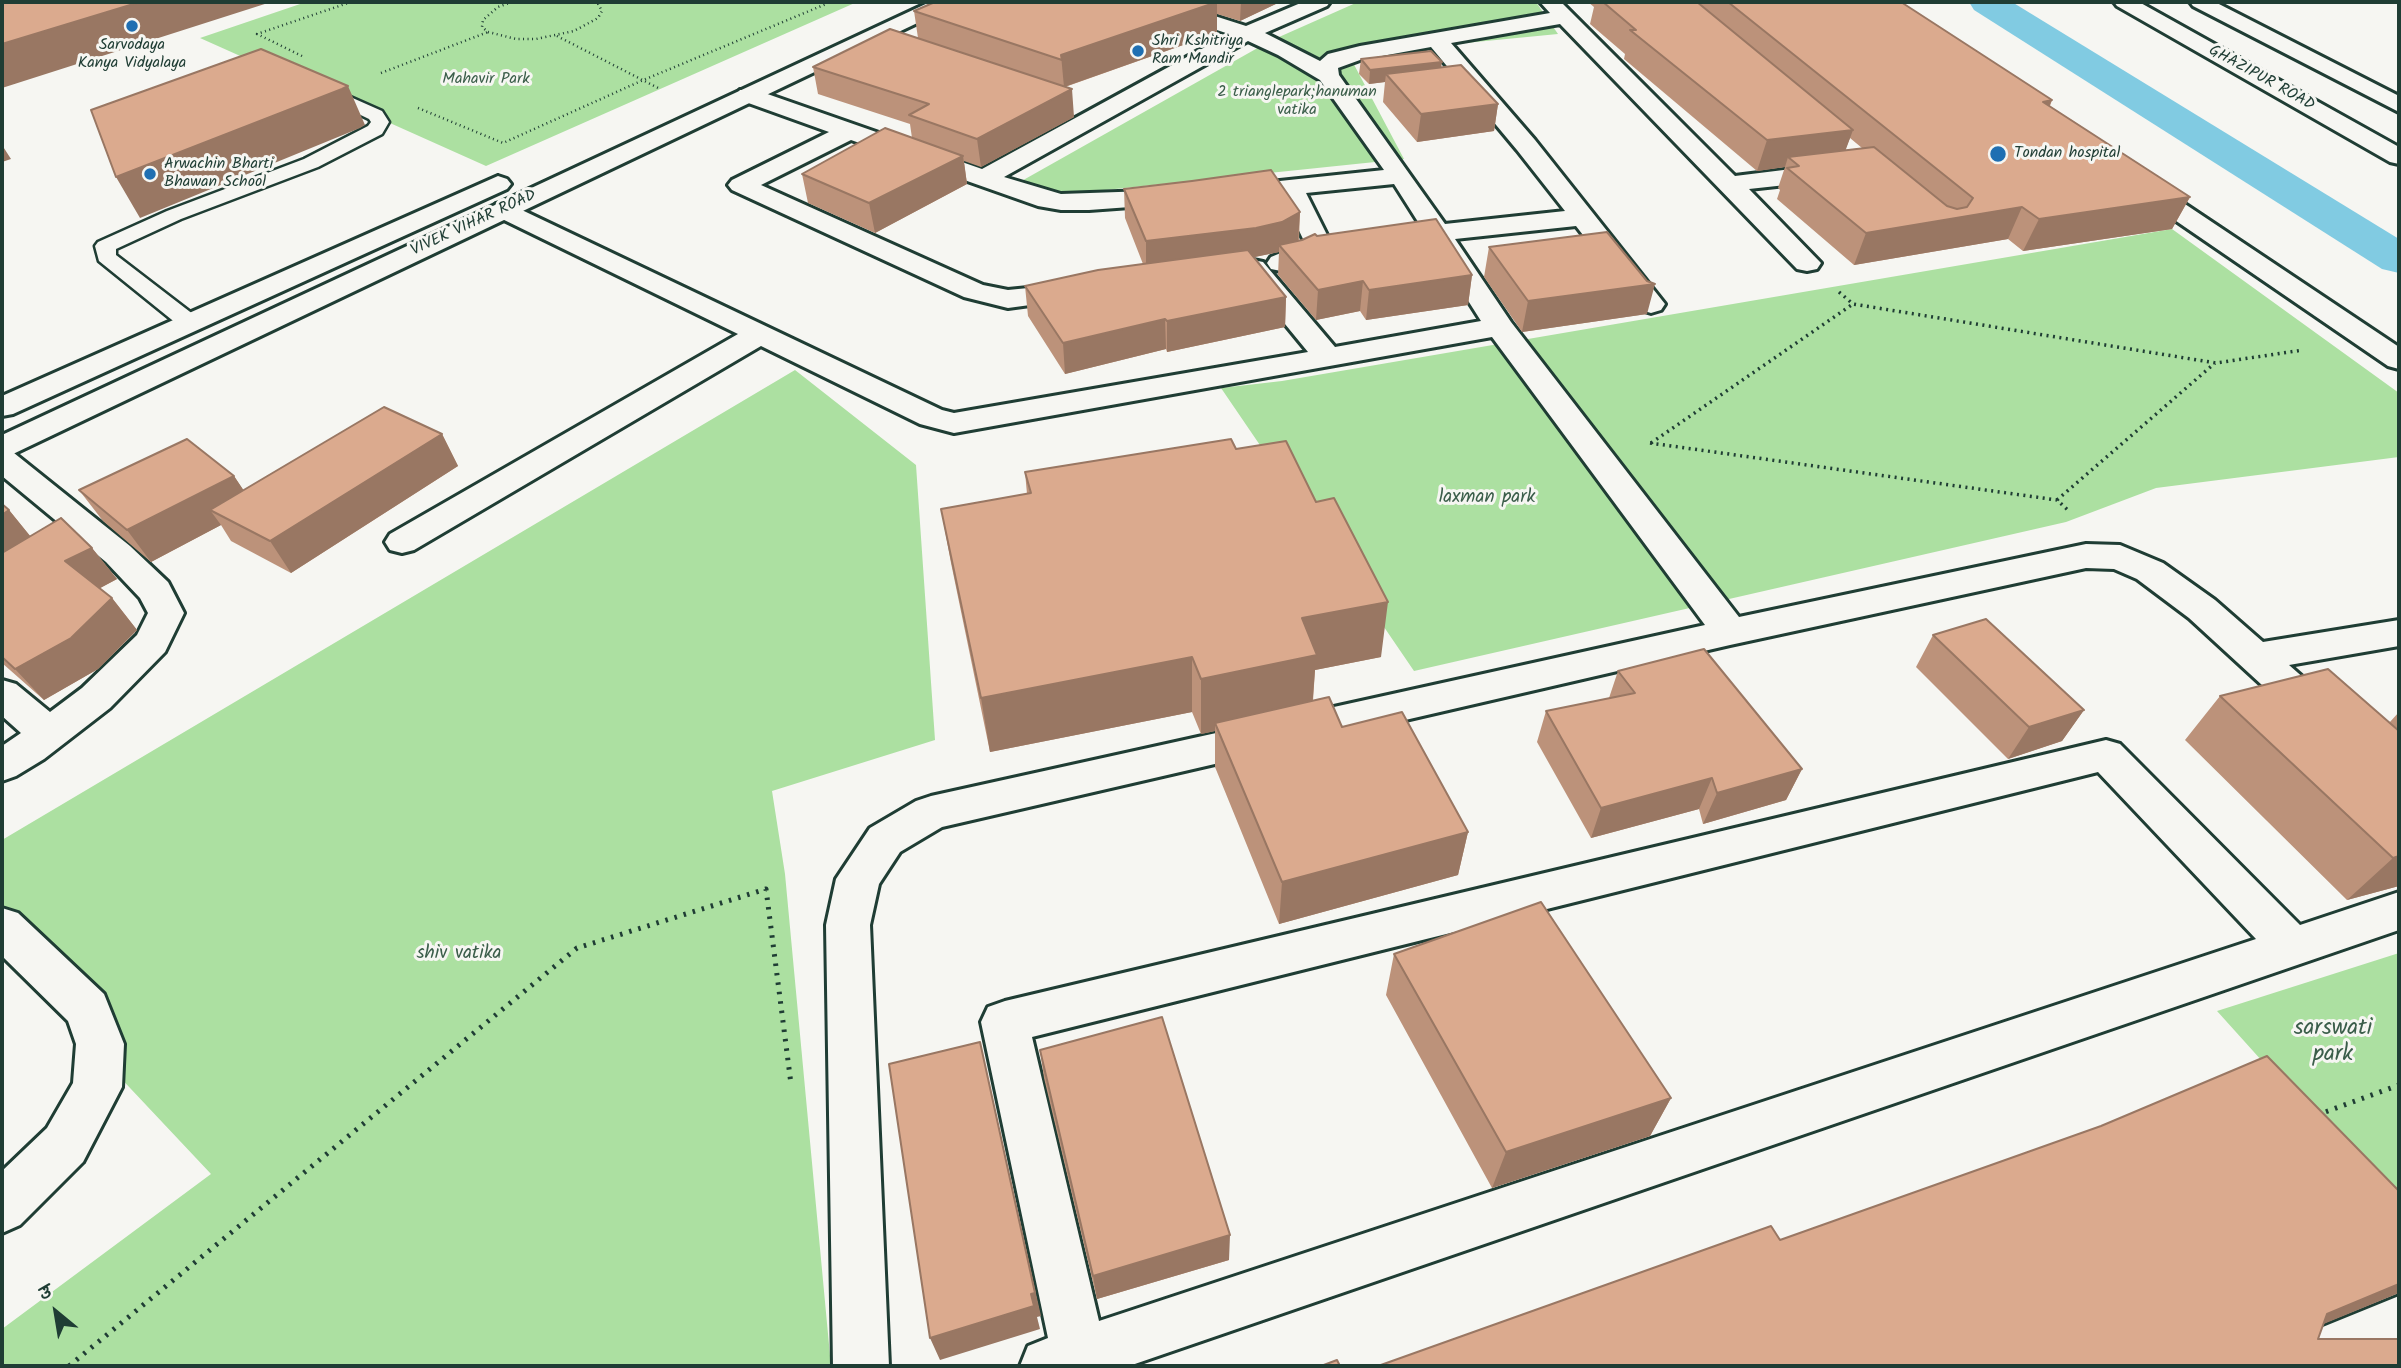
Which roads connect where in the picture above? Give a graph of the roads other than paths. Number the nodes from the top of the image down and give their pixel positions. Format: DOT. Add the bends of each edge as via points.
graph roads {
  1 [pos="905,2"];
  2 [pos="1151,2"];
  3 [pos="1278,2"];
  4 [pos="2124,2"];
  5 [pos="2200,2"];
  6 [pos="933,4"];
  7 [pos="1311,6"];
  8 [pos="1557,9"];
  9 [pos="1247,33"];
  10 [pos="872,37"];
  11 [pos="1436,39"];
  12 [pos="897,45"];
  13 [pos="1328,75"];
  14 [pos="302,81"];
  15 [pos="1472,82"];
  16 [pos="1447,85"];
  17 [pos="1370,94"];
  18 [pos="748,95"];
  19 [pos="1344,97"];
  20 [pos="2399,105"];
  21 [pos="1075,106"];
  22 [pos="1101,115"];
  23 [pos="850,131"];
  24 [pos="586,145"];
  25 [pos="2399,157"];
  26 [pos="1856,169"];
  27 [pos="2119,171"];
  28 [pos="523,173"];
  29 [pos="1401,176"];
  30 [pos="984,179"];
  31 [pos="1729,184"];
  32 [pos="1291,187"];
  33 [pos="505,210"];
  34 [pos="1583,218"];
  35 [pos="1438,233"];
  36 [pos="1807,264"];
  37 [pos="1105,287"];
  38 [pos="1651,304"];
  39 [pos="190,323"];
  40 [pos="1499,327"];
  41 [pos="760,334"];
  42 [pos="1328,358"];
  43 [pos="2399,360"];
  44 [pos="2,407"];
  45 [pos="2,447"];
  46 [pos="2,460"];
  47 [pos="88,529"];
  48 [pos="402,542"];
  49 [pos="56,548"];
  50 [pos="1730,632"];
  51 [pos="2399,633"];
  52 [pos="2254,657"];
  53 [pos="2,694"];
  54 [pos="49,734"];
  55 [pos="2,765"];
  56 [pos="2399,786"];
  57 [pos="2399,911"];
  58 [pos="2,928"];
  59 [pos="2292,947"];
  60 [pos="2,1207"];
  61 [pos="2399,1324"];
  62 [pos="1069,1363"];
  63 [pos="861,1366"];
  64 [pos="2296,1366"];
  1 -- 24 [label="street"];
  2 -- 9 [label="street"];
  3 -- 7 [label="street"];
  4 -- 25 [label="street, GHAZIPUR ROAD"];
  5 -- 20 [label="street"];
  6 -- 10 [label="street, VIVEK VIHAR ROAD"];
  7 -- 9 [label="street"];
  8 -- 11 [label="street"];
  8 -- 31 [label="street"];
  9 -- 13 [label="street"];
  9 -- 22 [label="street"];
  10 -- 12 [label="street"];
  10 -- 18 [label="street, VIVEK VIHAR ROAD"];
  11 -- 13 [label="street" via="1336,59 1327,66"];
  11 -- 15 [label="street"];
  13 -- 19 [label="street"];
  14 -- 39 [label="lane" via="376,115 380,122 376,130 311,163 105,246 106,257"];
  15 -- 16 [label="street"];
  15 -- 34 [label="street"];
  17 -- 19 [label="street"];
  18 -- 23 [label="street"];
  18 -- 33 [label="street, VIVEK VIHAR ROAD"];
  19 -- 29 [label="street"];
  21 -- 22 [label="street"];
  22 -- 30 [label="street"];
  23 -- 30 [label="street"];
  23 -- 37 [label="street" via="741,185 991,296 1026,298"];
  26 -- 31 [label="street"];
  27 -- 43 [label="street"];
  28 -- 39 [label="street, VIVEK VIHAR ROAD"];
  29 -- 32 [label="street"];
  29 -- 35 [label="street"];
  30 -- 32 [label="street" via="1061,202 1149,200"];
  31 -- 36 [label="street"];
  32 -- 42 [label="street" via="1317,241 1310,251 1290,261 1241,270"];
  33 -- 41 [label="street"];
  33 -- 45 [label="street, VIVEK VIHAR ROAD"];
  34 -- 35 [label="street"];
  34 -- 38 [label="street"];
  35 -- 40 [label="street"];
  39 -- 44 [label="street, VIVEK VIHAR ROAD"];
  40 -- 42 [label="street"];
  40 -- 50 [label="street"];
  41 -- 42 [label="street" via="931,417 954,423"];
  41 -- 48 [label="street"];
  46 -- 47 [label="street"];
  47 -- 49 [label="street"];
  47 -- 54 [label="street" via="155,590 166,613 152,643 96,698"];
  50 -- 52 [label="street" via="2086,556 2120,557 2150,570 2192,601"];
  50 -- 63 [label="street" via="931,813 885,840 858,879 848,925"];
  51 -- 52 [label="street"];
  52 -- 56 [label="street"];
  53 -- 54 [label="street"];
  54 -- 55 [label="street"];
  57 -- 59 [label="street"];
  58 -- 60 [label="street" via="87,1009 100,1044 97,1087 65,1145"];
  59 -- 62 [label="street"];
  59 -- 62 [label="street" via="2106,755 1005,1022"];
  61 -- 64 [label="street"];
}
